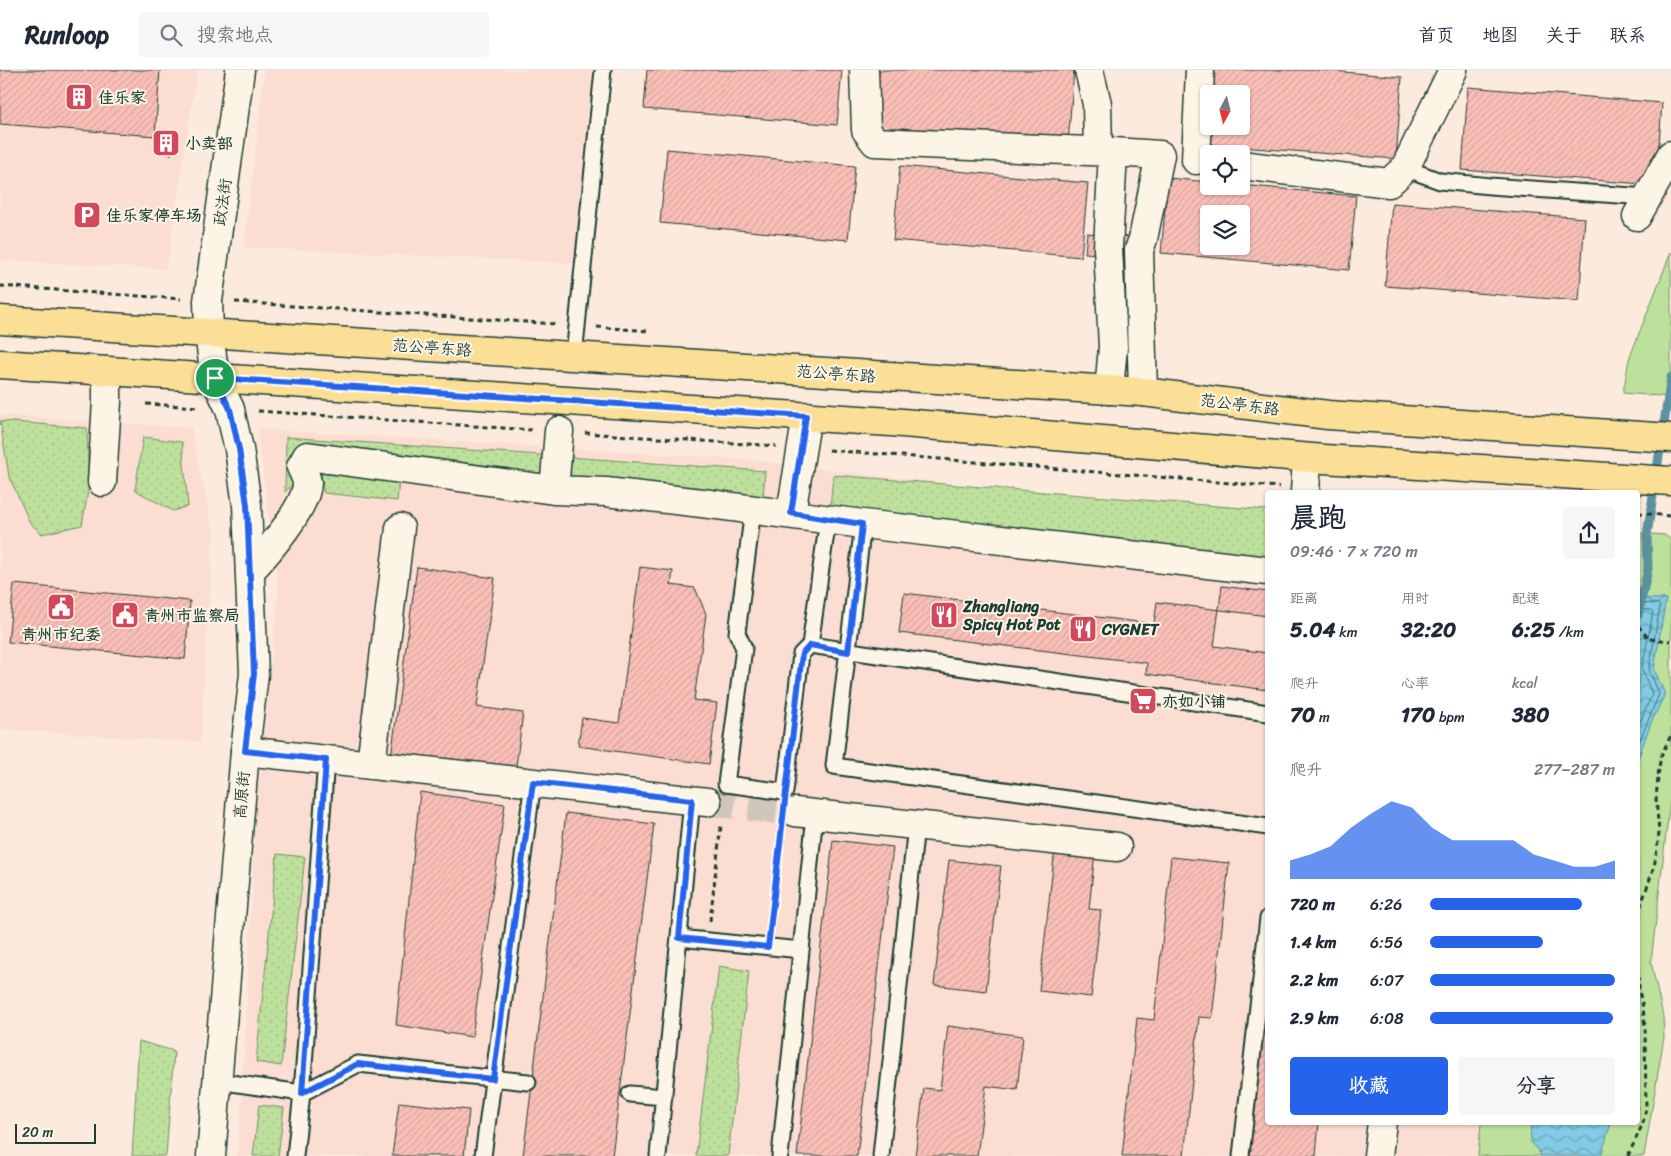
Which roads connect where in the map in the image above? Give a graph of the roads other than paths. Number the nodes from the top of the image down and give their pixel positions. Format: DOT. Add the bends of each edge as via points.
graph roads {
  1 [pos="240,70"];
  2 [pos="603,70"];
  3 [pos="864,70"];
  4 [pos="1089,70"];
  5 [pos="1200,70"];
  6 [pos="1453,70"];
  7 [pos="1202,145"];
  8 [pos="1106,151"];
  9 [pos="1160,155"];
  10 [pos="1671,155"];
  11 [pos="1200,160"];
  12 [pos="1250,166"];
  13 [pos="1405,168"];
  14 [pos="1642,206"];
  15 [pos="0,320"];
  16 [pos="209,333"];
  17 [pos="574,356"];
  18 [pos="0,364"];
  19 [pos="107,371"];
  20 [pos="215,378"];
  21 [pos="1109,390"];
  22 [pos="1143,392"];
  23 [pos="806,416"];
  24 [pos="559,432"];
  25 [pos="1671,438"];
  26 [pos="1316,459"];
  27 [pos="1671,481"];
  28 [pos="102,482"];
  29 [pos="554,490"];
  30 [pos="1310,490"];
  31 [pos="753,510"];
  32 [pos="791,513"];
  33 [pos="828,520"];
  34 [pos="862,524"];
  35 [pos="400,528"];
  36 [pos="250,571"];
  37 [pos="1265,571"];
  38 [pos="810,645"];
  39 [pos="848,652"];
  40 [pos="1265,713"];
  41 [pos="245,751"];
  42 [pos="326,760"];
  43 [pos="371,764"];
  44 [pos="533,782"];
  45 [pos="708,795"];
  46 [pos="798,806"];
  47 [pos="916,825"];
  48 [pos="1265,826"];
  49 [pos="1116,847"];
  50 [pos="679,938"];
  51 [pos="1265,946"];
  52 [pos="801,950"];
  53 [pos="493,1079"];
  54 [pos="217,1081"];
  55 [pos="528,1082"];
  56 [pos="302,1093"];
  57 [pos="630,1094"];
  58 [pos="664,1097"];
  59 [pos="1382,1125"];
  60 [pos="211,1156"];
  61 [pos="295,1156"];
  62 [pos="483,1156"];
  63 [pos="658,1156"];
  64 [pos="780,1156"];
  65 [pos="880,1156"];
  66 [pos="1241,1156"];
  67 [pos="1378,1156"];
  1 -- 16 [label="street, 政法街" via="209,295"];
  2 -- 17 [label="lane"];
  3 -- 8 [label="street" via="866,130 875,142"];
  4 -- 8 [label="street"];
  5 -- 7 [label="street"];
  6 -- 13 [label="street"];
  8 -- 9 [label="street"];
  8 -- 21 [label="street" via="1113,347"];
  9 -- 11 [label="street"];
  9 -- 22 [label="street" via="1139,250"];
  10 -- 14 [label="street"];
  12 -- 13 [label="street" via="1389,183"];
  13 -- 14 [label="lane" via="1440,181"];
  15 -- 16 [label="main road, 范公亭东路"];
  16 -- 17 [label="main road, 范公亭东路"];
  16 -- 20 [label="street, 政法街"];
  17 -- 21 [label="main road, 范公亭东路"];
  18 -- 19 [label="main road"];
  19 -- 20 [label="main road"];
  19 -- 28 [label="street"];
  20 -- 23 [label="main road"];
  20 -- 36 [label="street, 高原街" via="230,409 239,449 247,505"];
  21 -- 22 [label="main road, 范公亭东路"];
  22 -- 25 [label="main road, 范公亭东路" via="1328,415"];
  23 -- 26 [label="main road"];
  23 -- 32 [label="street"];
  24 -- 29 [label="street"];
  26 -- 27 [label="main road"];
  26 -- 30 [label="street"];
  29 -- 31 [label="street" via="606,492"];
  29 -- 36 [label="street" via="307,456 301,467 307,481 304,498 286,527"];
  31 -- 32 [label="street"];
  31 -- 45 [label="lane" via="737,633 744,648"];
  32 -- 33 [label="street"];
  33 -- 34 [label="street"];
  33 -- 38 [label="lane"];
  34 -- 37 [label="street"];
  34 -- 39 [label="lane"];
  35 -- 43 [label="street"];
  36 -- 41 [label="street, 高原街" via="254,674"];
  38 -- 39 [label="lane"];
  38 -- 46 [label="lane" via="802,654"];
  39 -- 40 [label="lane"];
  39 -- 48 [label="lane" via="834,766"];
  41 -- 42 [label="street"];
  41 -- 54 [label="street, 高原街"];
  42 -- 43 [label="street"];
  42 -- 56 [label="lane"];
  43 -- 44 [label="street"];
  44 -- 45 [label="street"];
  44 -- 53 [label="lane"];
  45 -- 46 [label="lane"];
  45 -- 50 [label="lane"];
  46 -- 47 [label="street"];
  46 -- 52 [label="lane"];
  47 -- 49 [label="street"];
  47 -- 65 [label="lane"];
  50 -- 52 [label="lane"];
  50 -- 58 [label="lane"];
  51 -- 66 [label="lane"];
  52 -- 64 [label="lane"];
  53 -- 55 [label="lane"];
  53 -- 56 [label="lane" via="358,1064"];
  53 -- 62 [label="lane"];
  54 -- 56 [label="lane"];
  54 -- 60 [label="street, 高原街"];
  56 -- 61 [label="lane"];
  57 -- 58 [label="lane"];
  58 -- 63 [label="lane"];
  59 -- 67 [label="street"];
}
